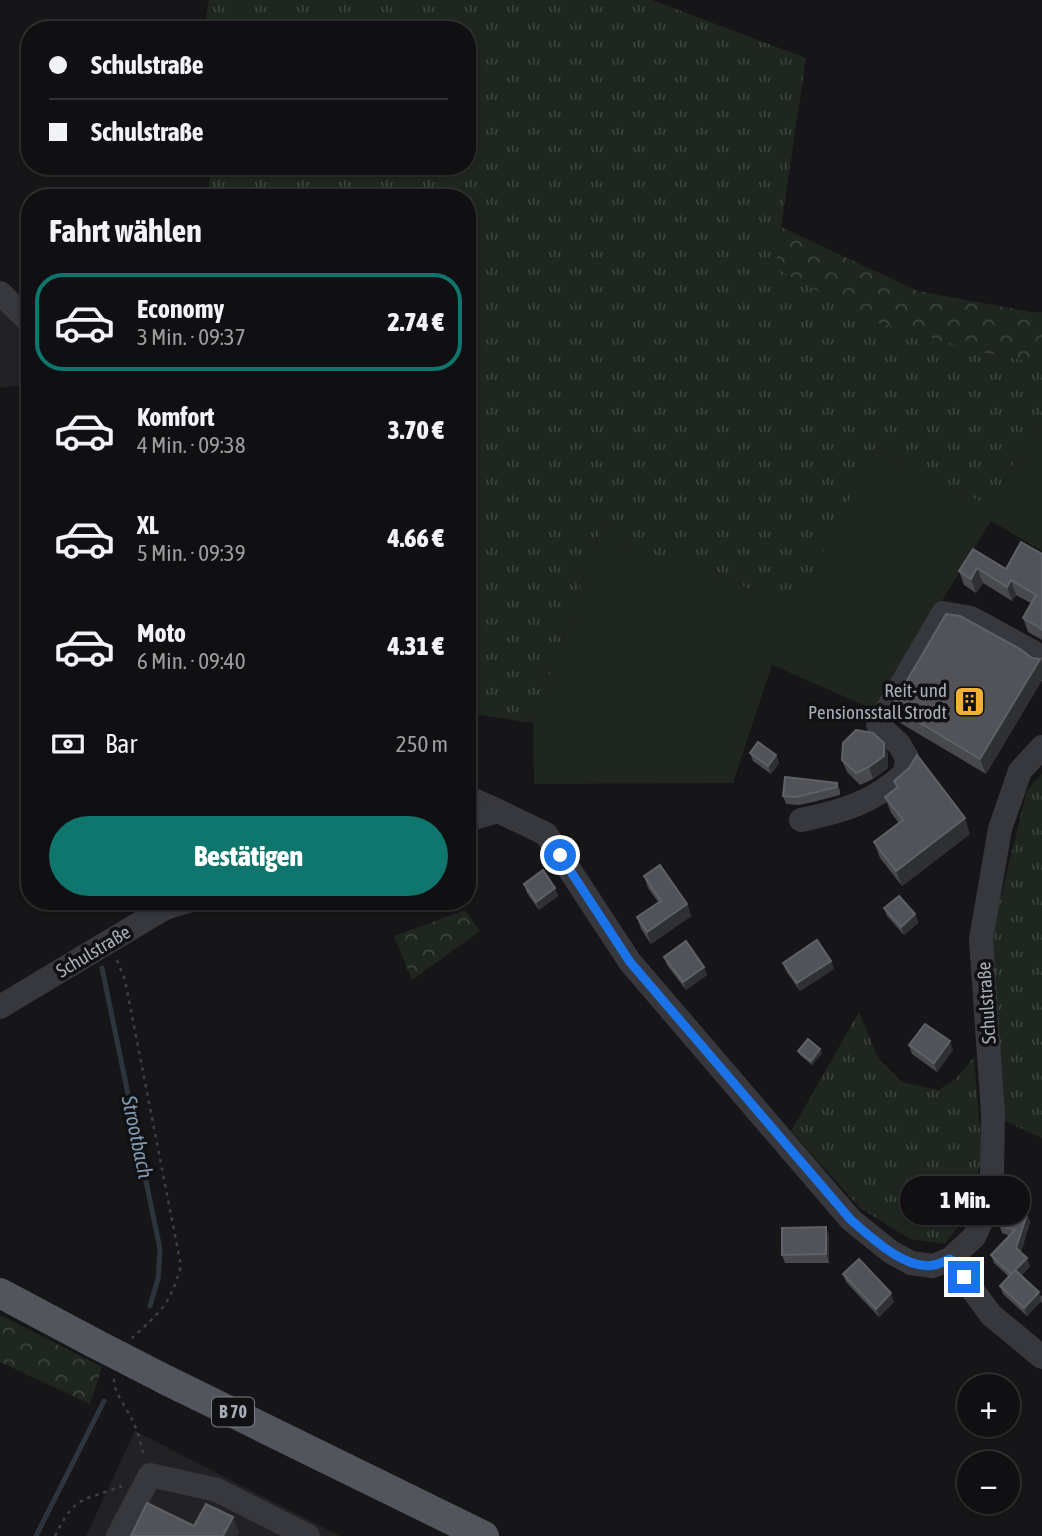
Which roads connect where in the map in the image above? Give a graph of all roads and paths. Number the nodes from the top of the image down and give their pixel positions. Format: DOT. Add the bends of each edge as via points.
graph roads {
  1 [pos="0,293"];
  2 [pos="21,313"];
  3 [pos="1042,660"];
  4 [pos="1042,747"];
  5 [pos="476,801"];
  6 [pos="498,811"];
  7 [pos="476,817"];
  8 [pos="802,820"];
  9 [pos="162,910"];
  10 [pos="109,941"];
  11 [pos="0,1007"];
  12 [pos="950,1259"];
  13 [pos="177,1282"];
  14 [pos="0,1293"];
  15 [pos="1042,1357"];
  16 [pos="150,1475"];
  17 [pos="55,1536"];
  18 [pos="118,1536"];
  19 [pos="308,1536"];
  20 [pos="484,1536"];
  1 -- 2 [label="street"];
  3 -- 8 [label="street" via="971,618 943,613 878,725 907,758 905,773 872,799"];
  4 -- 12 [label="street, Schulstraße" via="1020,771 1000,829 981,939 993,1114 986,1211 974,1237"];
  5 -- 6 [label="street"];
  6 -- 7 [label="street"];
  6 -- 12 [label="street" via="546,834 630,962 851,1220 911,1262 933,1266"];
  9 -- 10 [label="street, Schulstraße"];
  10 -- 11 [label="street, Schulstraße"];
  10 -- 13 [label="path" via="125,981 177,1237 181,1266"];
  12 -- 15 [label="street" via="992,1314"];
  14 -- 20 [label="main road, B 70, bridge"];
  16 -- 17 [label="path" via="78,1501"];
  16 -- 18 [label="street"];
  16 -- 19 [label="street" via="217,1490"];
}
